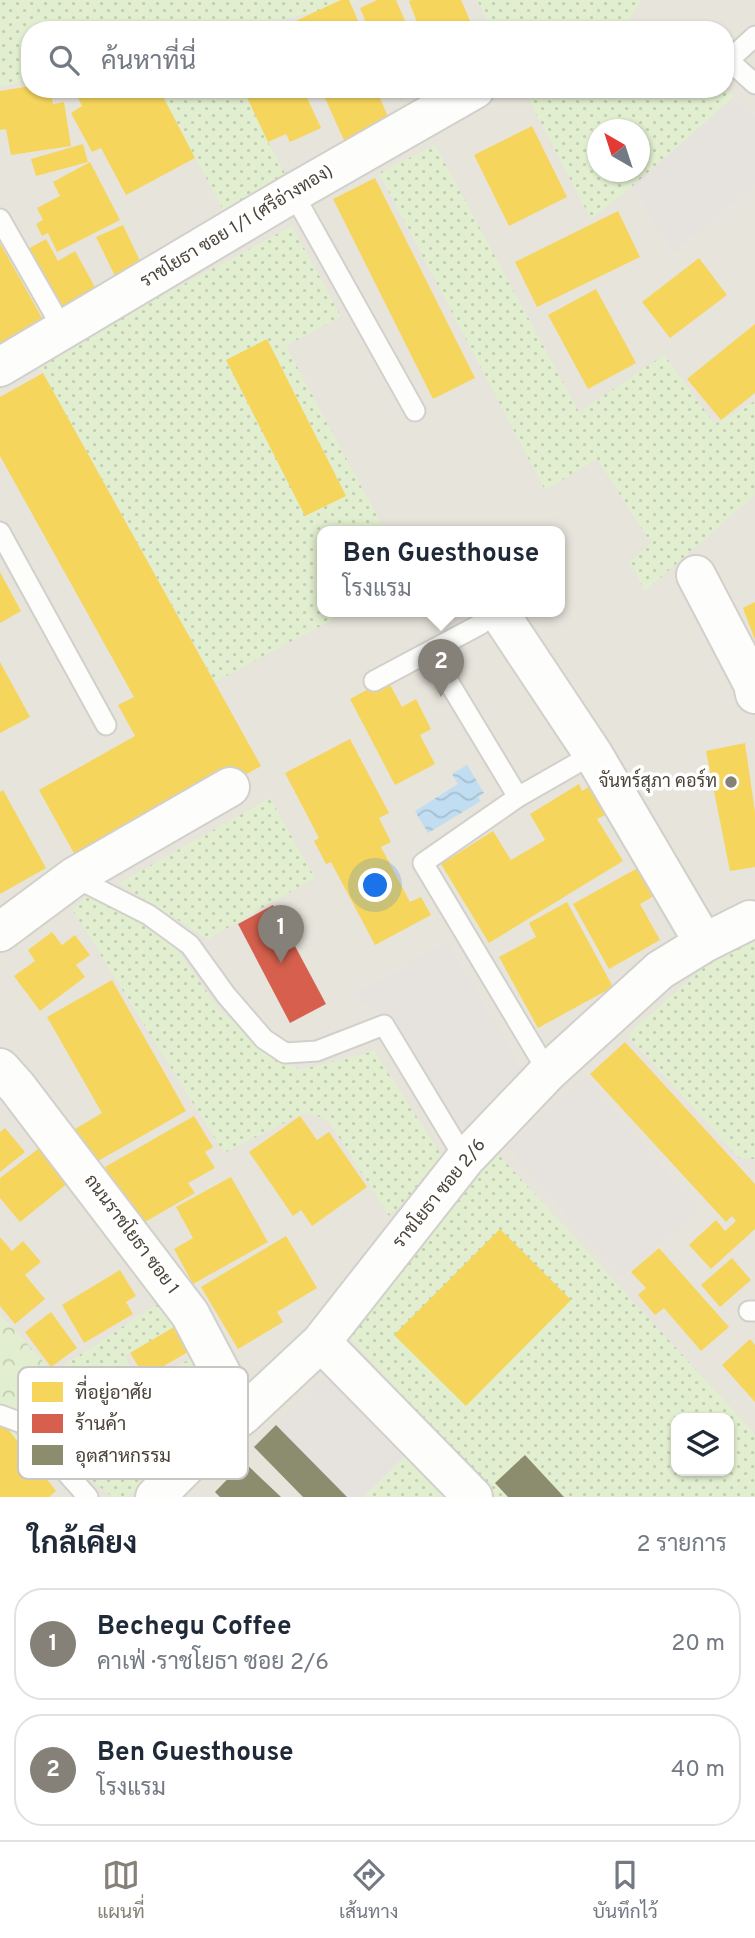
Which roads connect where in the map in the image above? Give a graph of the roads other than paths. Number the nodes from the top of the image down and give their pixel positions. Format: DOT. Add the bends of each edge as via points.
graph roads {
  1 [pos="755,36"];
  2 [pos="734,53"];
  3 [pos="734,65"];
  4 [pos="755,84"];
  5 [pos="459,98"];
  6 [pos="293,193"];
  7 [pos="0,219"];
  8 [pos="64,331"];
  9 [pos="0,368"];
  10 [pos="415,411"];
  11 [pos="0,533"];
  12 [pos="696,575"];
  13 [pos="491,619"];
  14 [pos="430,651"];
  15 [pos="374,681"];
  16 [pos="755,694"];
  17 [pos="106,725"];
  18 [pos="593,754"];
  19 [pos="230,787"];
  20 [pos="518,797"];
  21 [pos="74,877"];
  22 [pos="753,913"];
  23 [pos="0,932"];
  24 [pos="704,943"];
  25 [pos="0,1068"];
  26 [pos="548,1072"];
  27 [pos="465,1159"];
  28 [pos="321,1342"];
  29 [pos="218,1367"];
  30 [pos="248,1410"];
  31 [pos="0,1415"];
  32 [pos="18,1422"];
  33 [pos="72,1479"];
  34 [pos="173,1479"];
  35 [pos="88,1497"];
  36 [pos="155,1497"];
  37 [pos="473,1497"];
  1 -- 2 [label="lane"];
  3 -- 4 [label="lane"];
  5 -- 6 [label="street, ราชโยธา ซอย 1/1 (ศรีอ่างทอง)"];
  6 -- 8 [label="street, ราชโยธา ซอย 1/1 (ศรีอ่างทอง)"];
  6 -- 10 [label="lane"];
  7 -- 8 [label="lane"];
  8 -- 9 [label="street, ราชโยธา ซอย 1/1 (ศรีอ่างทอง)"];
  11 -- 17 [label="lane"];
  12 -- 16 [label="street"];
  13 -- 14 [label="lane"];
  13 -- 18 [label="street"];
  14 -- 15 [label="lane"];
  14 -- 20 [label="lane"];
  18 -- 20 [label="lane"];
  18 -- 24 [label="street"];
  19 -- 21 [label="street"];
  20 -- 26 [label="lane" via="423,863"];
  21 -- 23 [label="street"];
  21 -- 27 [label="lane" via="149,915 190,946 264,1040 285,1053 317,1051 384,1025"];
  22 -- 24 [label="street, ราชโยธา ซอย 2/6"];
  24 -- 26 [label="street, ราชโยธา ซอย 2/6" via="660,970"];
  25 -- 29 [label="street, ถนนราชโยธา ซอย 1" via="190,1314"];
  26 -- 27 [label="street, ราชโยธา ซอย 2/6"];
  27 -- 28 [label="street, ราชโยธา ซอย 2/6"];
  28 -- 30 [label="street, ราชโยธา ซอย 2/6"];
  28 -- 37 [label="street"];
  31 -- 32 [label="lane"];
  33 -- 35 [label="lane"];
  34 -- 36 [label="street, ราชโยธา ซอย 2/6"];
}
